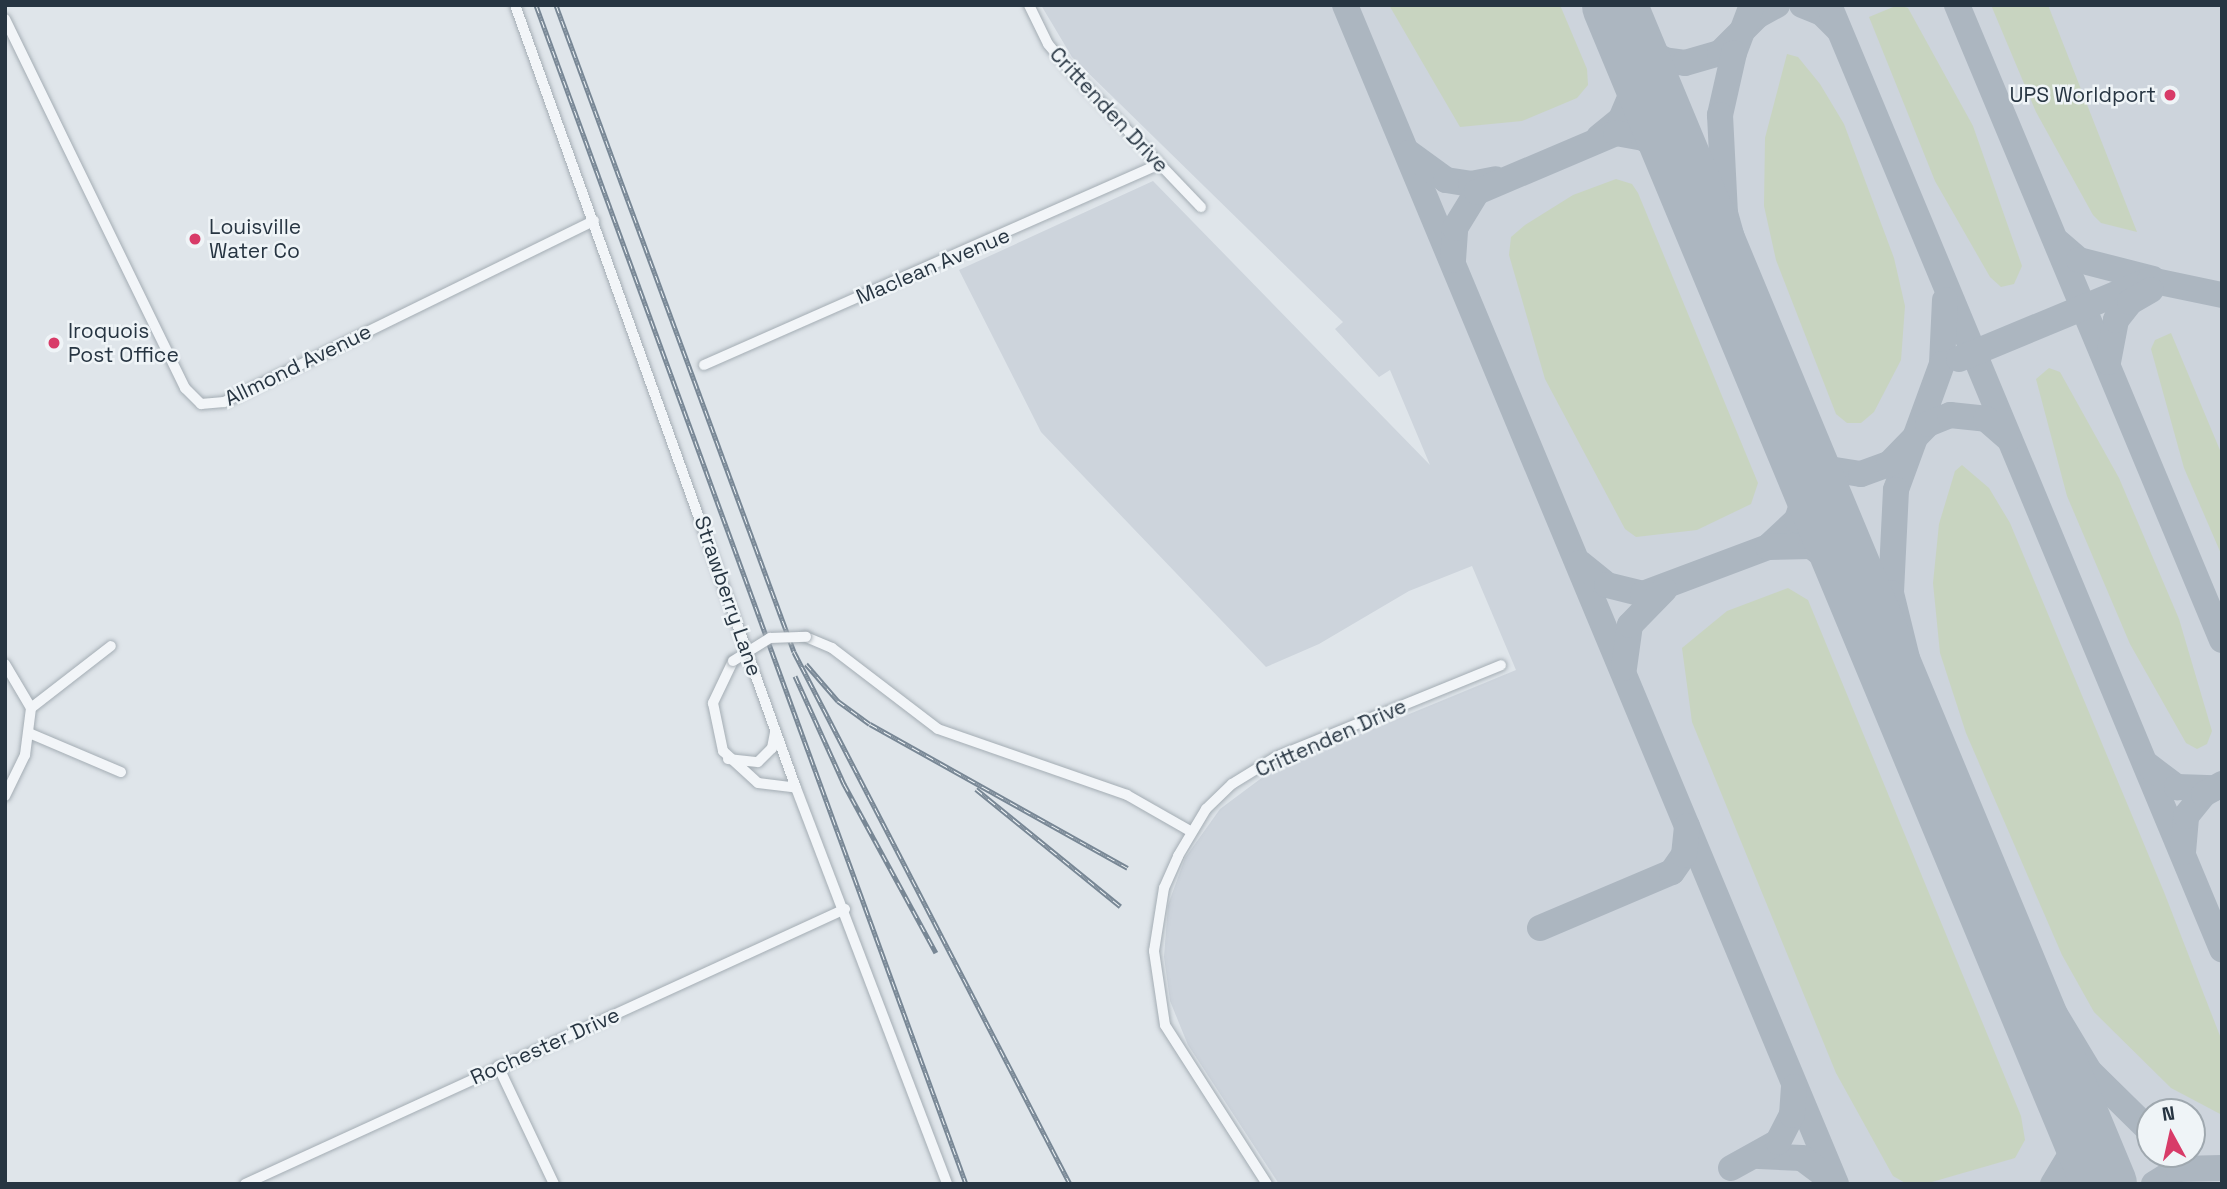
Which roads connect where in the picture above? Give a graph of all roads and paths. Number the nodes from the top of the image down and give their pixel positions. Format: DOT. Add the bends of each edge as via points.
graph roads {
  1 [pos="515,5"];
  2 [pos="1028,5"];
  3 [pos="5,19"];
  4 [pos="1159,164"];
  5 [pos="1202,206"];
  6 [pos="594,221"];
  7 [pos="704,365"];
  8 [pos="111,646"];
  9 [pos="5,663"];
  10 [pos="1501,664"];
  11 [pos="31,708"];
  12 [pos="775,729"];
  13 [pos="29,733"];
  14 [pos="728,759"];
  15 [pos="121,772"];
  16 [pos="796,788"];
  17 [pos="5,796"];
  18 [pos="1190,831"];
  19 [pos="845,909"];
  20 [pos="498,1066"];
  21 [pos="245,1184"];
  22 [pos="554,1184"];
  23 [pos="947,1184"];
  24 [pos="1267,1184"];
  1 -- 6 [label="street, Strawberry Lane"];
  2 -- 4 [label="street, Crittenden Drive" via="1048,44"];
  3 -- 6 [label="street, Allmond Avenue" via="185,388 201,404 224,402"];
  4 -- 5 [label="street, Crittenden Drive"];
  4 -- 7 [label="street, Maclean Avenue"];
  6 -- 12 [label="street, Strawberry Lane"];
  8 -- 11 [label="street"];
  9 -- 11 [label="street"];
  10 -- 18 [label="street, Crittenden Drive" via="1276,757 1232,784"];
  11 -- 13 [label="street"];
  12 -- 14 [label="street" via="767,757 746,764"];
  12 -- 16 [label="street, Strawberry Lane"];
  13 -- 15 [label="street"];
  13 -- 17 [label="street" via="21,767"];
  14 -- 16 [label="street" via="758,783"];
  14 -- 18 [label="street, bridge" via="718,740 713,703 733,661 770,638 806,637 832,648 938,729 1127,795"];
  16 -- 19 [label="street, Strawberry Lane"];
  18 -- 24 [label="street, Crittenden Drive" via="1164,888 1154,951 1156,989 1165,1025 1182,1057"];
  19 -- 20 [label="street, Rochester Drive"];
  19 -- 23 [label="street, Strawberry Lane"];
  20 -- 21 [label="street, Rochester Drive"];
  20 -- 22 [label="street"];
}
